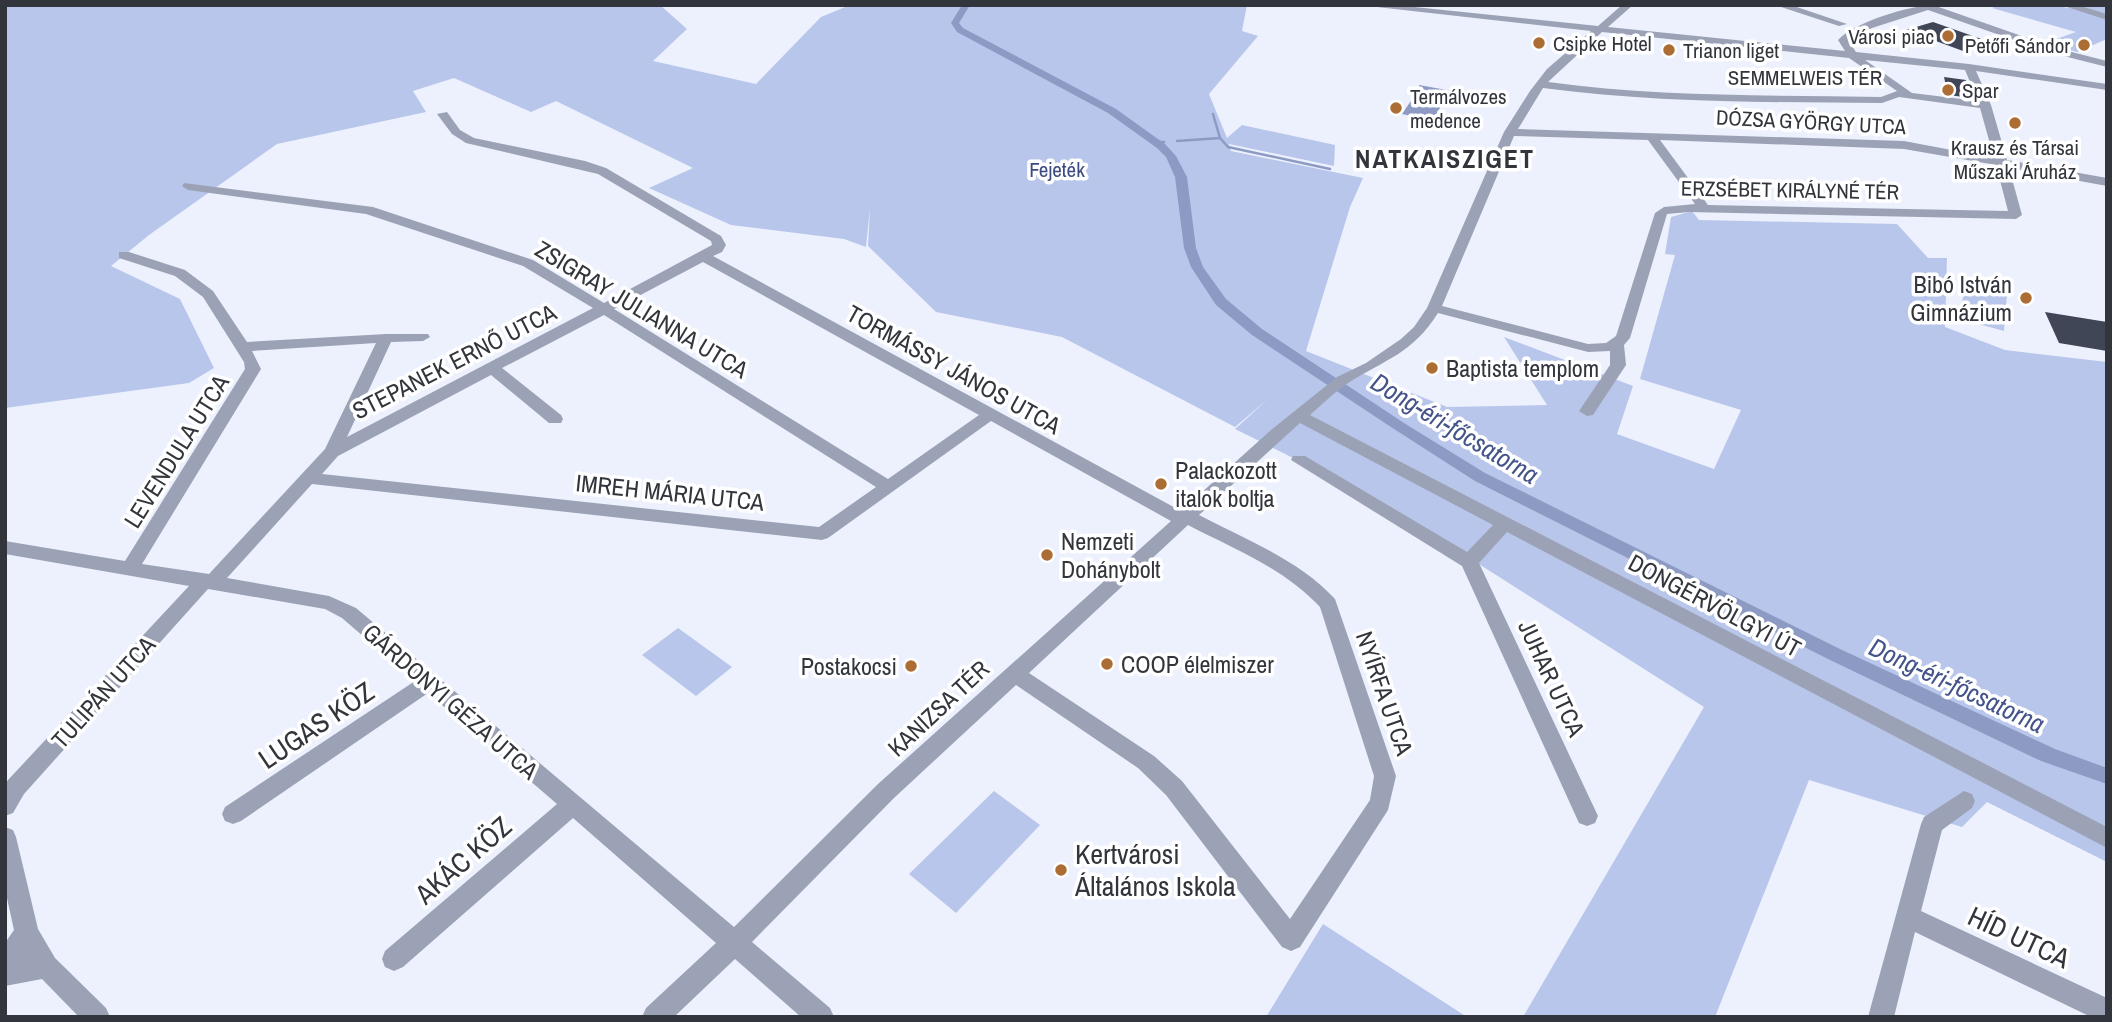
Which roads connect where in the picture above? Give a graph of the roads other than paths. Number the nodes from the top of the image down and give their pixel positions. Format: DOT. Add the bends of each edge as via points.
graph roads {
  1 [pos="1364,5"];
  2 [pos="1628,5"];
  3 [pos="1780,5"];
  4 [pos="2066,5"];
  5 [pos="1925,6"];
  6 [pos="2107,17"];
  7 [pos="1842,24"];
  8 [pos="1599,30"];
  9 [pos="1852,55"];
  10 [pos="2107,64"];
  11 [pos="1969,67"];
  12 [pos="1541,84"];
  13 [pos="2107,86"];
  14 [pos="1908,94"];
  15 [pos="1985,105"];
  16 [pos="443,114"];
  17 [pos="1510,132"];
  18 [pos="1650,135"];
  19 [pos="2000,161"];
  20 [pos="2107,182"];
  21 [pos="188,186"];
  22 [pos="1704,208"];
  23 [pos="124,256"];
  24 [pos="704,257"];
  25 [pos="1434,309"];
  26 [pos="603,310"];
  27 [pos="423,337"];
  28 [pos="386,338"];
  29 [pos="1617,344"];
  30 [pos="240,347"];
  31 [pos="491,367"];
  32 [pos="1587,411"];
  33 [pos="989,415"];
  34 [pos="1299,416"];
  35 [pos="555,419"];
  36 [pos="332,452"];
  37 [pos="1299,460"];
  38 [pos="309,478"];
  39 [pos="888,486"];
  40 [pos="1185,519"];
  41 [pos="1506,522"];
  42 [pos="5,547"];
  43 [pos="1469,562"];
  44 [pos="131,567"];
  45 [pos="209,581"];
  46 [pos="1014,673"];
  47 [pos="429,682"];
  48 [pos="9,792"];
  49 [pos="1964,801"];
  50 [pos="572,805"];
  51 [pos="233,814"];
  52 [pos="1587,816"];
  53 [pos="5,837"];
  54 [pos="2107,838"];
  55 [pos="1906,916"];
  56 [pos="27,932"];
  57 [pos="735,942"];
  58 [pos="394,959"];
  59 [pos="5,964"];
  60 [pos="46,966"];
  61 [pos="5,974"];
  62 [pos="2107,1011"];
  63 [pos="97,1017"];
  64 [pos="655,1017"];
  65 [pos="821,1017"];
  66 [pos="1881,1017"];
  1 -- 8 [label="street"];
  2 -- 8 [label="street, KANIZSA TÉR"];
  3 -- 7 [label="street"];
  4 -- 6 [label="street"];
  5 -- 9 [label="street" via="1846,35 1843,40"];
  5 -- 10 [label="street"];
  8 -- 9 [label="street"];
  8 -- 12 [label="street, KANIZSA TÉR"];
  9 -- 11 [label="street"];
  9 -- 14 [label="street"];
  11 -- 13 [label="street"];
  11 -- 15 [label="street"];
  12 -- 14 [label="street, SEMMELWEIS TÉR" via="1592,92 1750,97 1882,100"];
  12 -- 17 [label="street, KANIZSA TÉR"];
  14 -- 15 [label="street, SEMMELWEIS TÉR"];
  15 -- 19 [label="street"];
  16 -- 24 [label="street" via="456,132 470,141 602,171 716,239 717,249"];
  17 -- 18 [label="street, DÓZSA GYÖRGY UTCA"];
  17 -- 25 [label="street, KANIZSA TÉR"];
  18 -- 19 [label="street, DÓZSA GYÖRGY UTCA" via="1904,145"];
  18 -- 22 [label="street"];
  19 -- 20 [label="street, DÓZSA GYÖRGY UTCA"];
  19 -- 22 [label="street, ERZSÉBET KIRÁLYNÉ TÉR" via="2016,215"];
  21 -- 26 [label="street, ZSIGRAY JULIANNA UTCA" via="384,214 528,263"];
  22 -- 29 [label="street, ERZSÉBET KIRÁLYNÉ TÉR" via="1661,213 1623,338"];
  23 -- 30 [label="street, LEVENDULA UTCA" via="180,274 208,294"];
  24 -- 26 [label="street, STEPANEK ERNŐ UTCA"];
  24 -- 33 [label="street, TORMÁSSY JÁNOS UTCA"];
  25 -- 29 [label="street" via="1588,348"];
  25 -- 34 [label="street, KANIZSA TÉR" via="1406,342 1342,380"];
  26 -- 31 [label="street, STEPANEK ERNŐ UTCA"];
  26 -- 39 [label="street, ZSIGRAY JULIANNA UTCA"];
  27 -- 28 [label="street"];
  28 -- 30 [label="street"];
  28 -- 36 [label="street"];
  29 -- 32 [label="street, ERZSÉBET KIRÁLYNÉ TÉR" via="1618,365"];
  30 -- 44 [label="street, LEVENDULA UTCA" via="253,369"];
  31 -- 35 [label="street"];
  31 -- 36 [label="street, STEPANEK ERNŐ UTCA"];
  33 -- 39 [label="street, IMREH MÁRIA UTCA"];
  33 -- 40 [label="street, TORMÁSSY JÁNOS UTCA"];
  34 -- 40 [label="street, KANIZSA TÉR"];
  34 -- 41 [label="street, DONGÉRVÖLGYI ÚT"];
  36 -- 38 [label="street, STEPANEK ERNŐ UTCA"];
  37 -- 43 [label="street"];
  38 -- 39 [label="street, IMREH MÁRIA UTCA" via="822,534"];
  38 -- 45 [label="street, TULIPÁN UTCA"];
  40 -- 46 [label="street, KANIZSA TÉR"];
  40 -- 46 [label="street, NYÍRFA UTCA" via="1302,579 1321,594 1385,776 1380,803 1291,939 1174,788 1146,762"];
  41 -- 43 [label="street"];
  41 -- 54 [label="street, DONGÉRVÖLGYI ÚT"];
  42 -- 44 [label="street, GÁRDONYI GÉZA UTCA"];
  43 -- 52 [label="street, JUHAR UTCA"];
  44 -- 45 [label="street, GÁRDONYI GÉZA UTCA"];
  45 -- 47 [label="street, GÁRDONYI GÉZA UTCA" via="329,603 349,613"];
  45 -- 48 [label="street, TULIPÁN UTCA"];
  46 -- 57 [label="street, KANIZSA TÉR" via="886,791"];
  47 -- 50 [label="street, GÁRDONYI GÉZA UTCA"];
  47 -- 51 [label="street, LUGAS KÖZ"];
  49 -- 55 [label="street" via="1932,824"];
  50 -- 57 [label="street, GÁRDONYI GÉZA UTCA"];
  50 -- 58 [label="street, AKÁC KÖZ"];
  53 -- 56 [label="street"];
  55 -- 62 [label="street, HÍD UTCA"];
  55 -- 66 [label="street"];
  56 -- 59 [label="street"];
  56 -- 60 [label="street"];
  57 -- 64 [label="street, KANIZSA TÉR"];
  57 -- 65 [label="street, GÁRDONYI GÉZA UTCA"];
  60 -- 61 [label="street"];
  60 -- 63 [label="street"];
}
